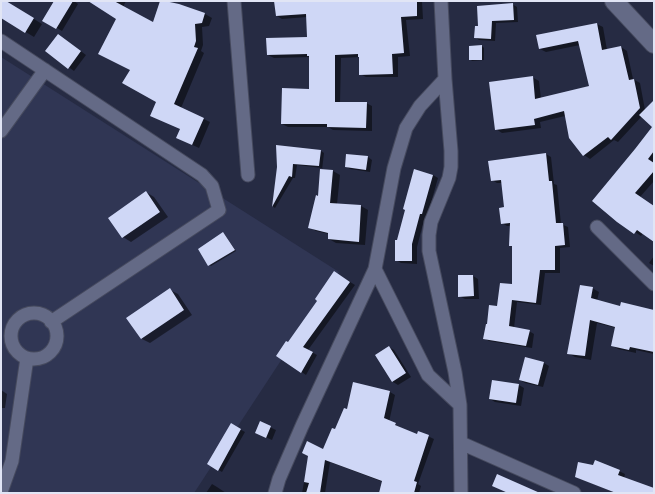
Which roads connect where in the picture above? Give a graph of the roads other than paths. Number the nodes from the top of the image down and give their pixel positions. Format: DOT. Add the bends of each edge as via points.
graph roads {
  1 [pos="234,1"];
  2 [pos="442,1"];
  3 [pos="614,1"];
  4 [pos="1,41"];
  5 [pos="654,44"];
  6 [pos="45,70"];
  7 [pos="445,79"];
  8 [pos="1,131"];
  9 [pos="248,175"];
  10 [pos="596,227"];
  11 [pos="375,269"];
  12 [pos="654,284"];
  13 [pos="51,322"];
  14 [pos="6,328"];
  15 [pos="27,358"];
  16 [pos="460,405"];
  17 [pos="461,443"];
  18 [pos="1,492"];
  19 [pos="275,493"];
  20 [pos="461,493"];
  21 [pos="574,493"];
  1 -- 9 [label="street"];
  2 -- 7 [label="street"];
  3 -- 5 [label="main road"];
  4 -- 6 [label="street"];
  6 -- 8 [label="street"];
  6 -- 13 [label="street" via="202,175 212,186 219,210"];
  7 -- 11 [label="street" via="420,106 406,128 394,168"];
  7 -- 16 [label="street" via="451,167 431,222 429,251"];
  10 -- 12 [label="street"];
  11 -- 16 [label="street" via="428,375"];
  11 -- 19 [label="street" via="302,426"];
  13 -- 14 [label="street" via="46,317 32,313 19,318"];
  13 -- 15 [label="street" via="56,335 53,349 42,358"];
  14 -- 15 [label="street" via="12,344 21,356"];
  15 -- 18 [label="street" via="12,461"];
  16 -- 17 [label="street"];
  17 -- 20 [label="street"];
  17 -- 21 [label="street"];
}
